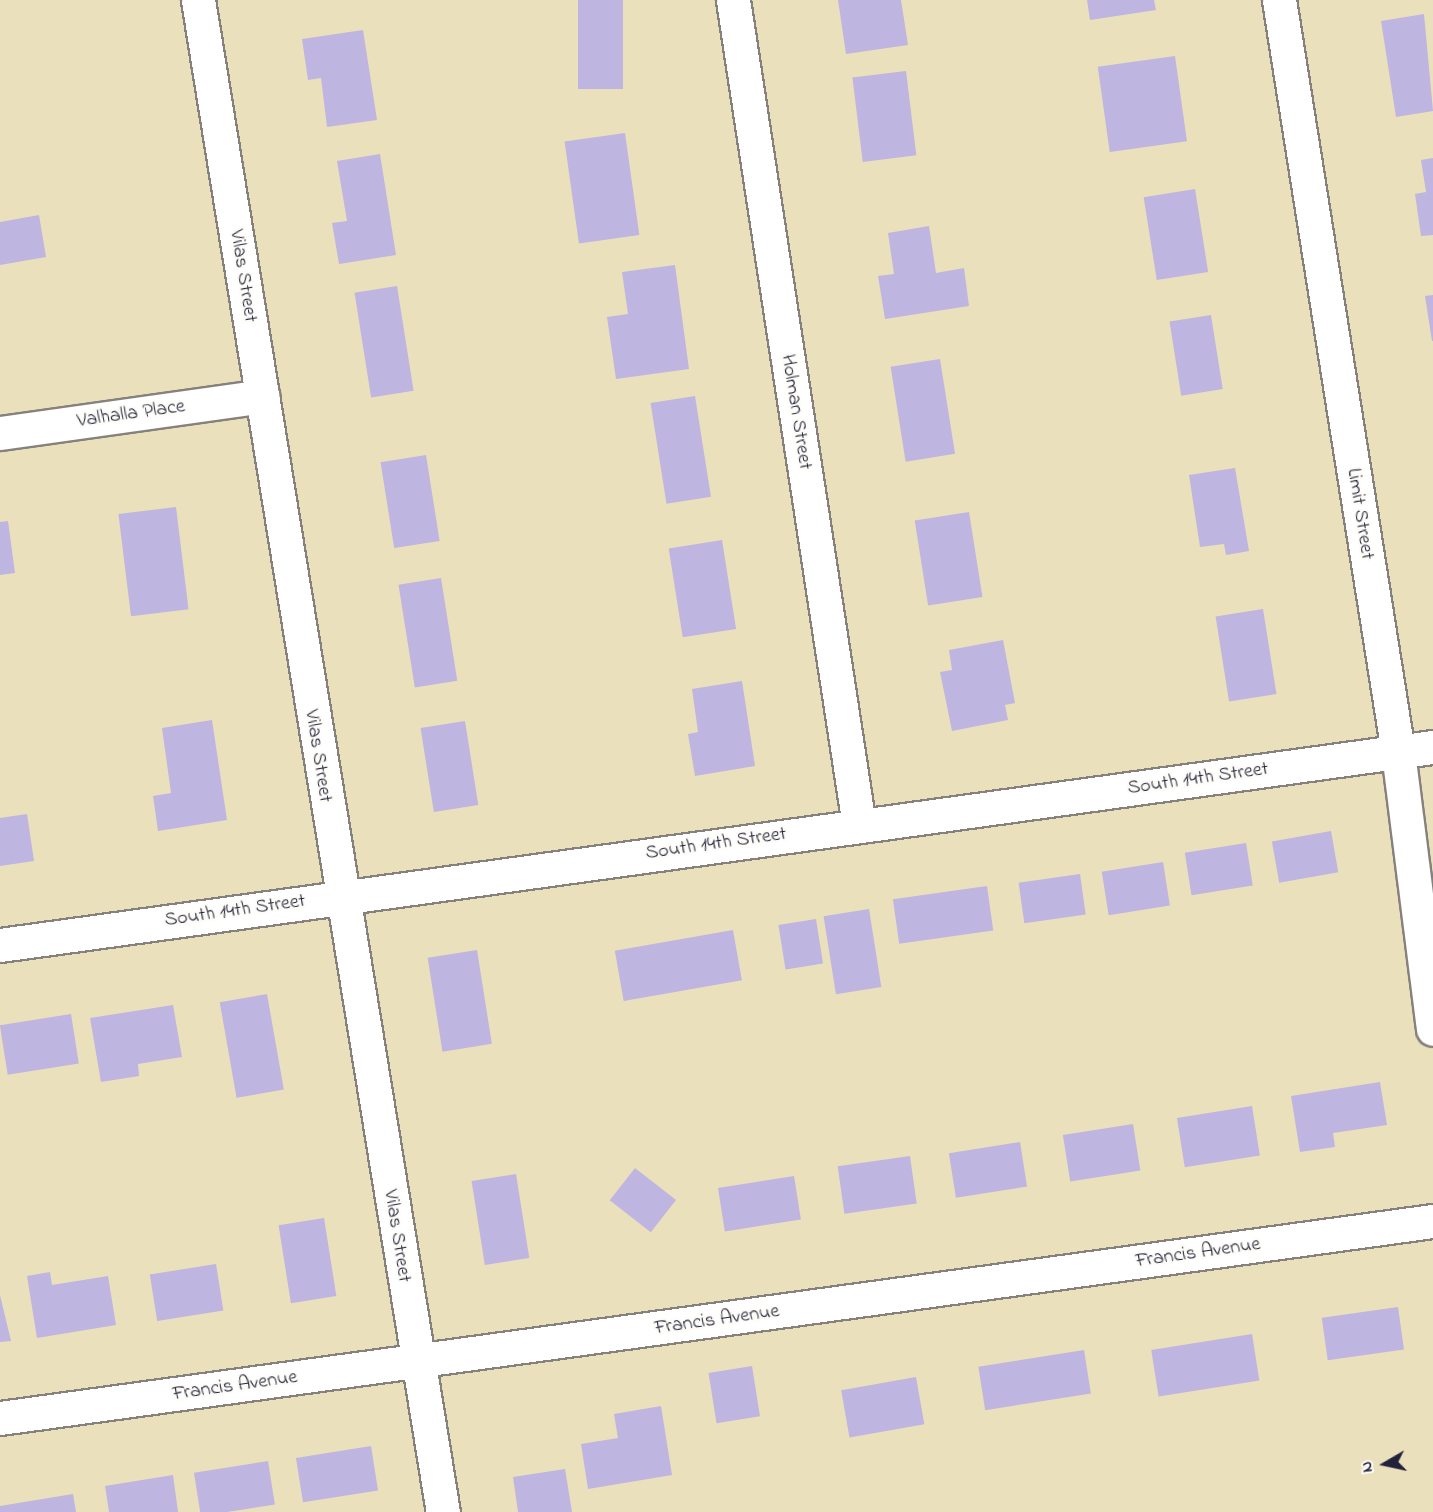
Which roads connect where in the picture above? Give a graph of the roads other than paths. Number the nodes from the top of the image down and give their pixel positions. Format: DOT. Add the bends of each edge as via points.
graph roads {
  1 [pos="198,0"];
  2 [pos="733,0"];
  3 [pos="1279,0"];
  4 [pos="262,396"];
  5 [pos="0,433"];
  6 [pos="1433,747"];
  7 [pos="1398,752"];
  8 [pos="860,825"];
  9 [pos="340,896"];
  10 [pos="0,945"];
  11 [pos="1433,1029"];
  12 [pos="1433,1221"];
  13 [pos="418,1361"];
  14 [pos="0,1418"];
  15 [pos="443,1512"];
  1 -- 4 [label="street, Vilas Street"];
  2 -- 8 [label="street, Holman Street"];
  3 -- 7 [label="street, Limit Street"];
  4 -- 5 [label="street, Valhalla Place"];
  4 -- 9 [label="street, Vilas Street"];
  6 -- 7 [label="street, South 14th Street"];
  7 -- 8 [label="street, South 14th Street"];
  7 -- 11 [label="street, Limit Street"];
  8 -- 9 [label="street, South 14th Street"];
  9 -- 10 [label="street, South 14th Street"];
  9 -- 13 [label="street, Vilas Street"];
  12 -- 13 [label="street, Francis Avenue"];
  13 -- 14 [label="street, Francis Avenue"];
  13 -- 15 [label="street, Vilas Street"];
}
